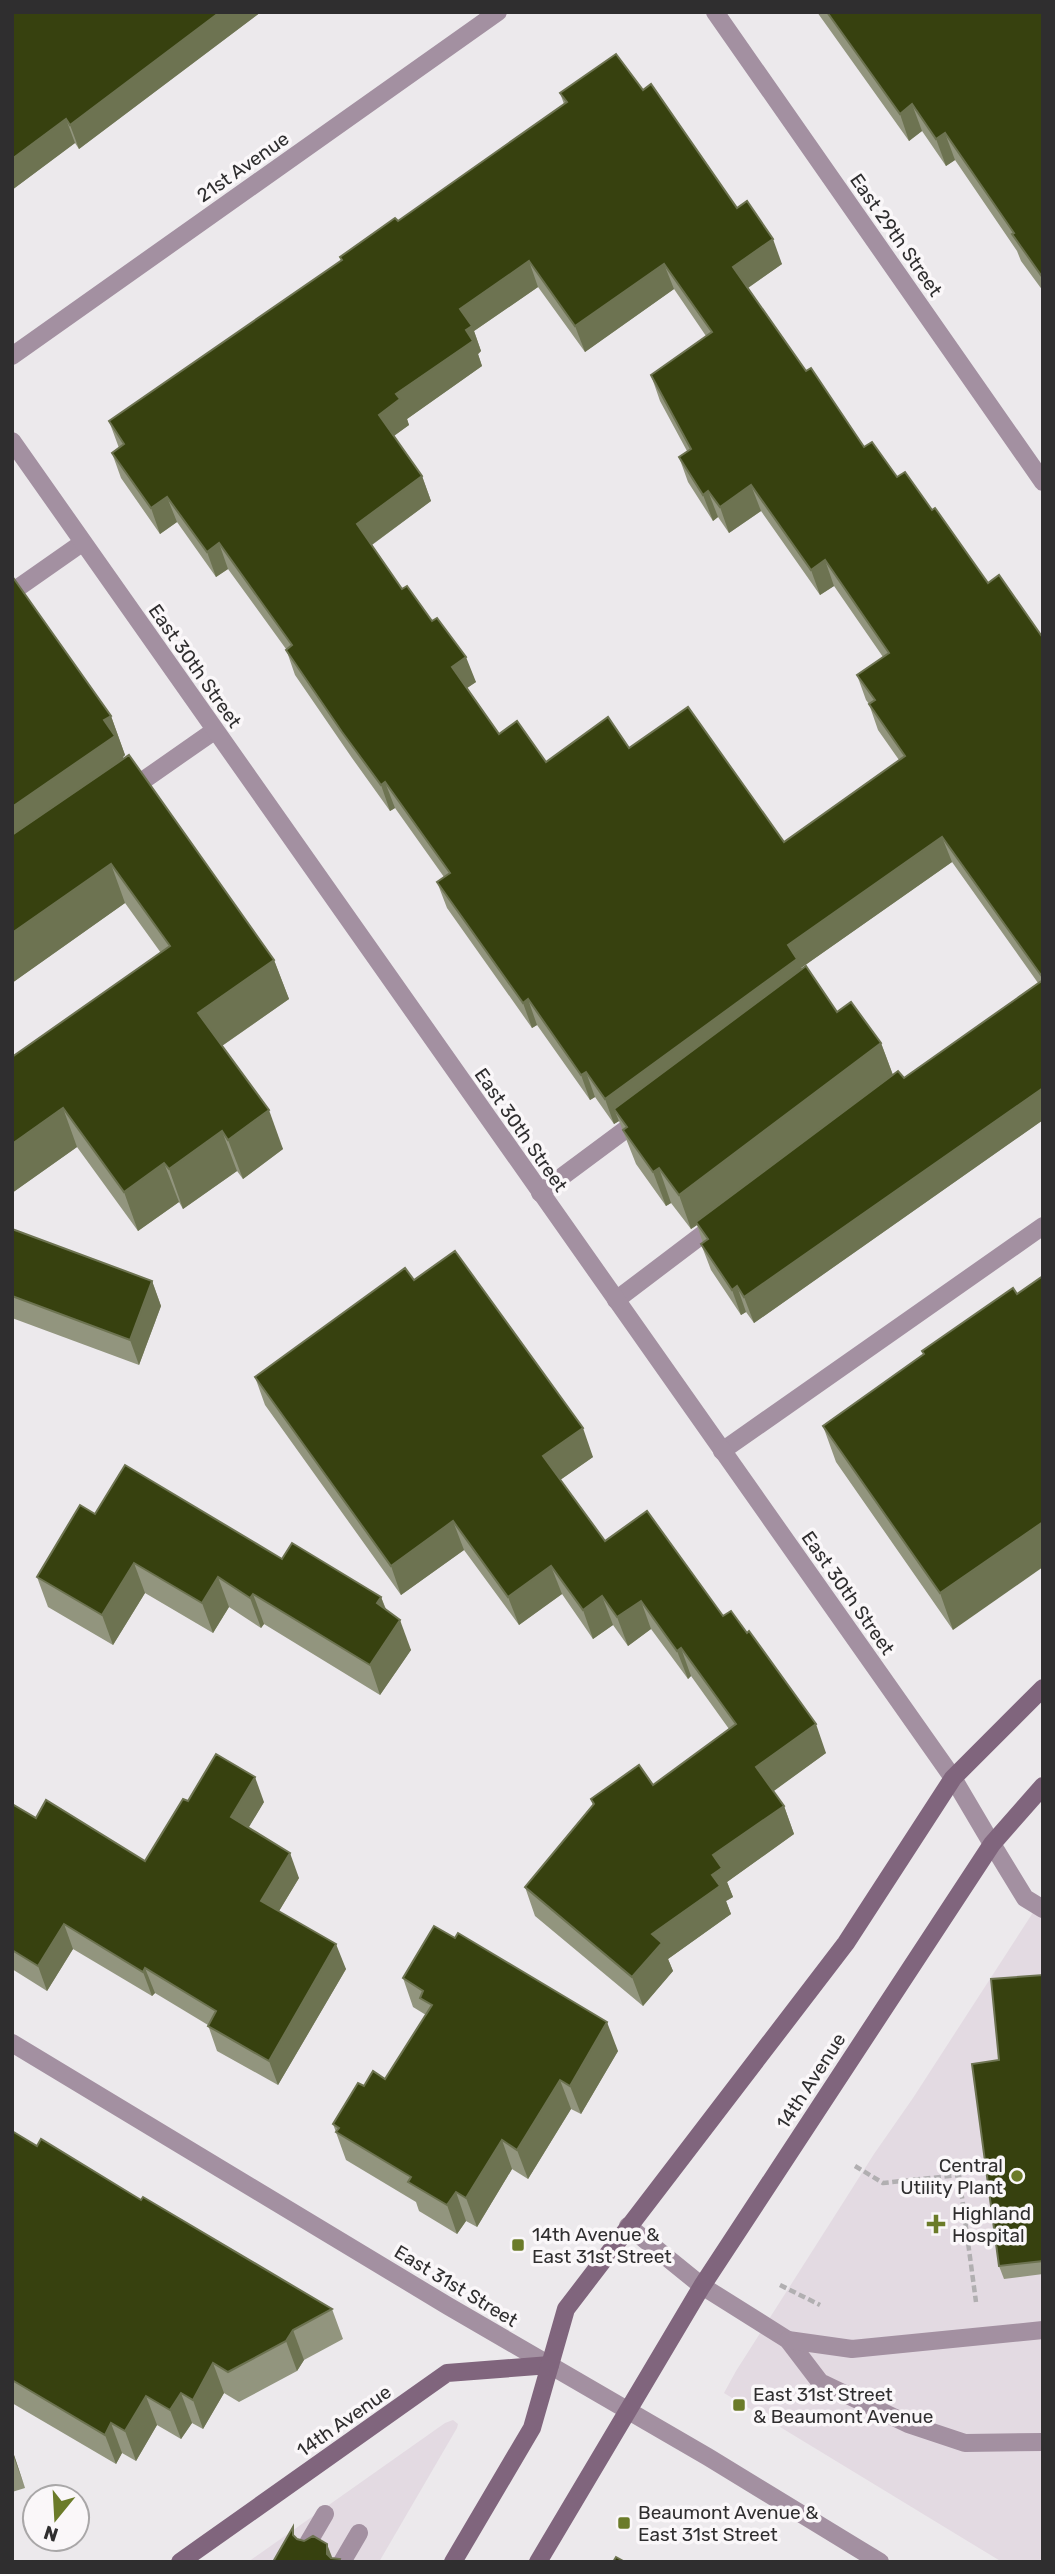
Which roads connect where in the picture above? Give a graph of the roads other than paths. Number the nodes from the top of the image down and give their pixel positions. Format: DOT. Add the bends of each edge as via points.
graph roads {
  1 [pos="498,12"];
  2 [pos="715,12"];
  3 [pos="12,356"];
  4 [pos="12,441"];
  5 [pos="1043,482"];
  6 [pos="82,543"];
  7 [pos="12,592"];
  8 [pos="215,730"];
  9 [pos="111,802"];
  10 [pos="652,1110"];
  11 [pos="540,1193"];
  12 [pos="730,1214"];
  13 [pos="1043,1226"];
  14 [pos="616,1300"];
  15 [pos="722,1451"];
  16 [pos="1043,1688"];
  17 [pos="953,1778"];
  18 [pos="1043,1786"];
  19 [pos="992,1844"];
  20 [pos="1043,1909"];
  21 [pos="12,2043"];
  22 [pos="628,2226"];
  23 [pos="702,2286"];
  24 [pos="1043,2330"];
  25 [pos="788,2340"];
  26 [pos="550,2365"];
  27 [pos="628,2410"];
  28 [pos="1043,2442"];
  29 [pos="325,2514"];
  30 [pos="359,2533"];
  31 [pos="308,2543"];
  32 [pos="180,2562"];
  33 [pos="342,2562"];
  34 [pos="453,2562"];
  35 [pos="538,2562"];
  36 [pos="880,2562"];
  1 -- 3 [label="street, 21st Avenue"];
  2 -- 5 [label="street, East 29th Street"];
  4 -- 6 [label="street, East 30th Street"];
  6 -- 7 [label="street"];
  6 -- 8 [label="street, East 30th Street"];
  8 -- 9 [label="street"];
  8 -- 11 [label="street, East 30th Street"];
  10 -- 11 [label="street"];
  11 -- 14 [label="street, East 30th Street"];
  12 -- 14 [label="street"];
  13 -- 15 [label="street"];
  14 -- 15 [label="street, East 30th Street"];
  15 -- 17 [label="street, East 30th Street"];
  16 -- 17 [label="main road"];
  17 -- 19 [label="street, East 30th Street"];
  17 -- 22 [label="main road" via="846,1943"];
  18 -- 19 [label="main road, 14th Avenue"];
  19 -- 20 [label="street, East 30th Street" via="1025,1898"];
  19 -- 23 [label="main road, 14th Avenue"];
  21 -- 26 [label="street, East 31st Street"];
  22 -- 23 [label="street"];
  22 -- 26 [label="main road" via="566,2309"];
  23 -- 25 [label="street"];
  23 -- 27 [label="main road, 14th Avenue"];
  24 -- 25 [label="street" via="852,2348"];
  25 -- 28 [label="street" via="820,2382 908,2424 965,2443"];
  26 -- 27 [label="street, East 31st Street"];
  26 -- 32 [label="main road, 14th Avenue" via="447,2373"];
  26 -- 34 [label="main road" via="532,2428"];
  27 -- 35 [label="main road, 14th Avenue"];
  27 -- 36 [label="street, East 31st Street"];
  29 -- 31 [label="street"];
  30 -- 33 [label="street"];
}
